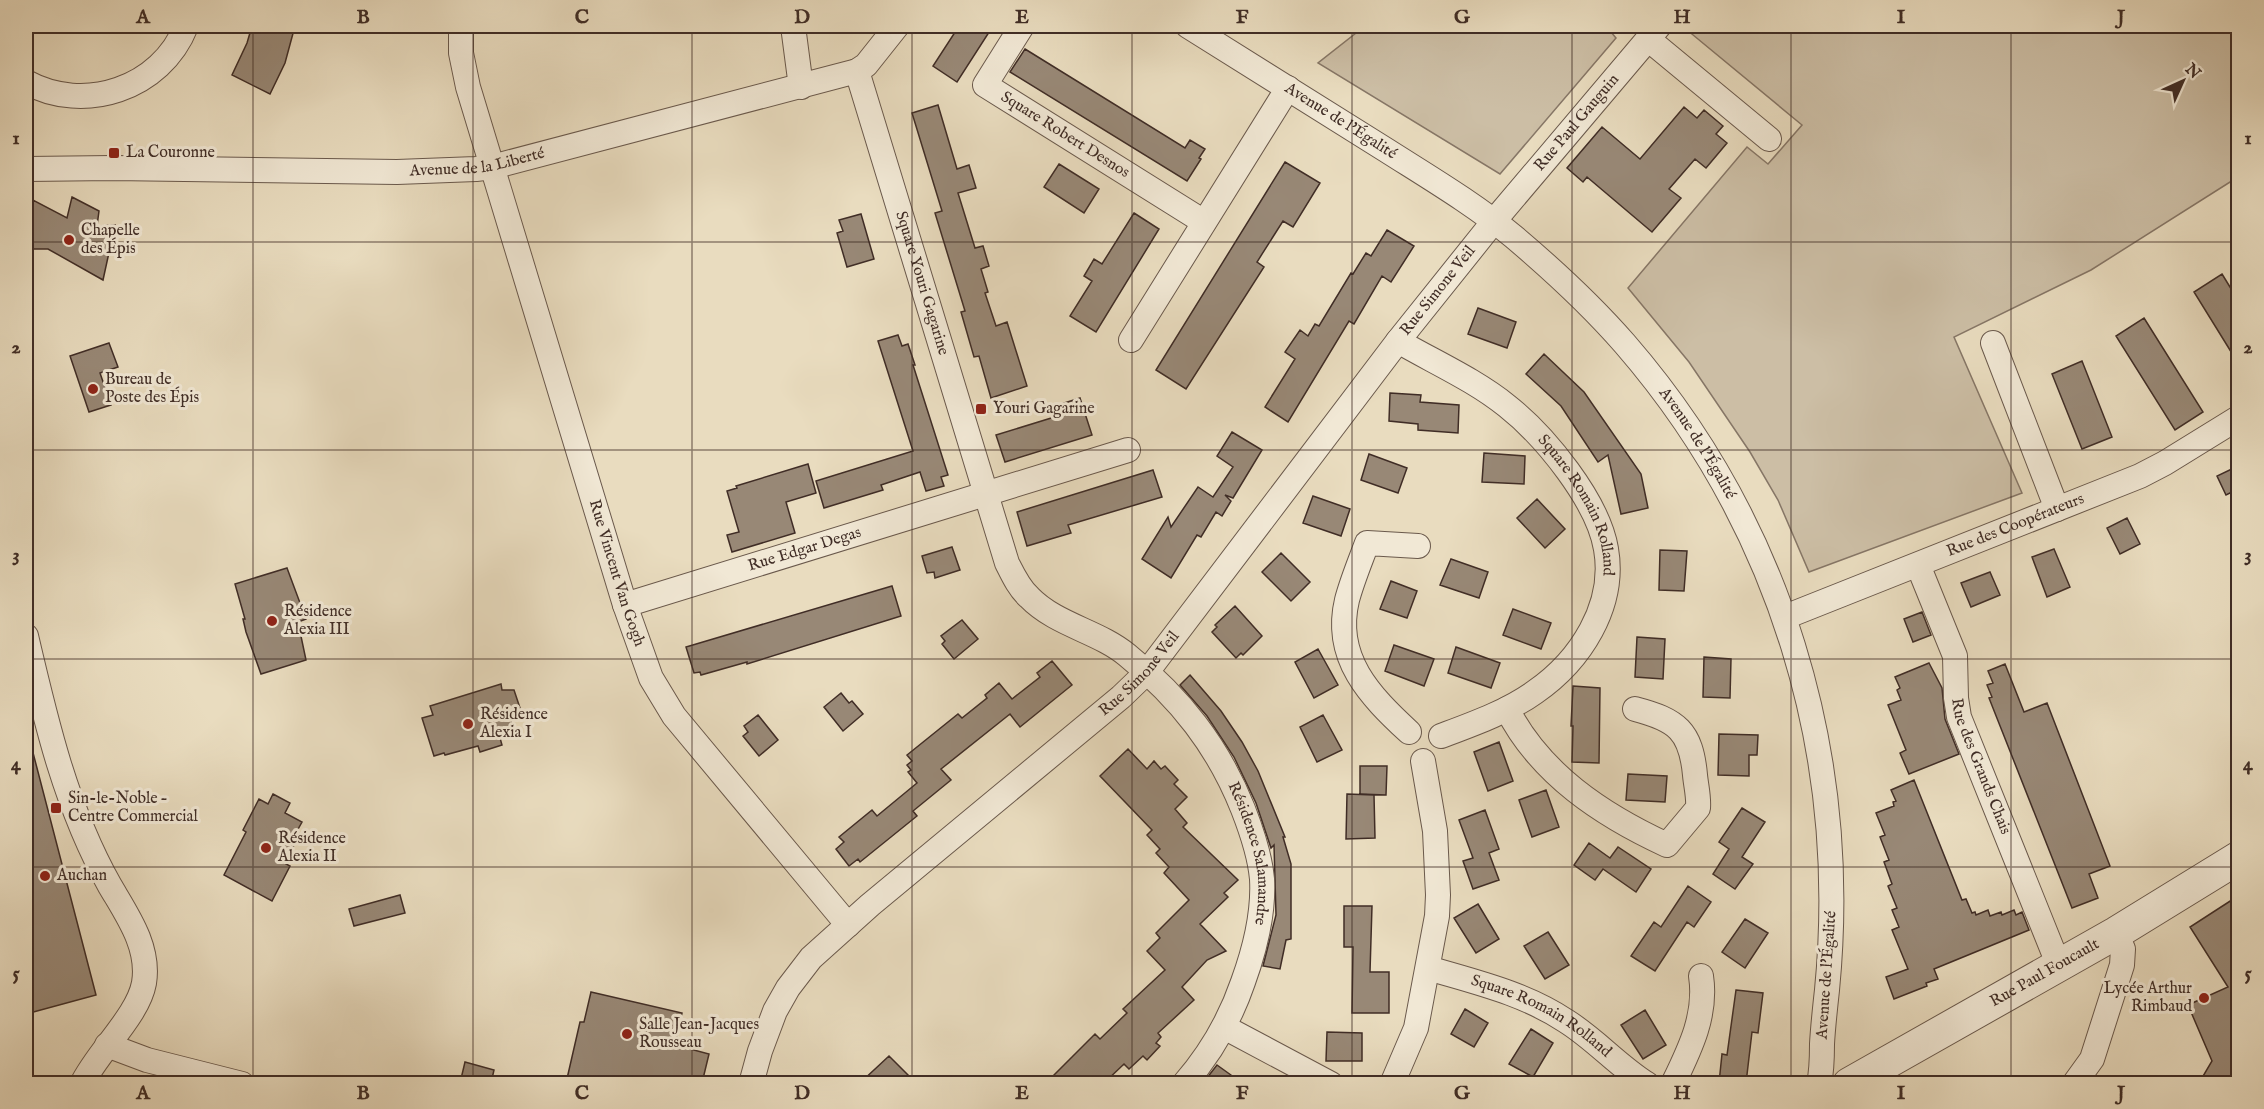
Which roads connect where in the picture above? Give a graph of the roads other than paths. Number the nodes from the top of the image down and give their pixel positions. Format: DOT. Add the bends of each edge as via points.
graph roads {
  1 [pos="186,26"];
  2 [pos="461,26"];
  3 [pos="793,26"];
  4 [pos="897,26"];
  5 [pos="1022,26"];
  6 [pos="1188,26"];
  7 [pos="1654,32"];
  8 [pos="857,72"];
  9 [pos="26,82"];
  10 [pos="801,87"];
  11 [pos="1288,88"];
  12 [pos="1769,139"];
  13 [pos="492,167"];
  14 [pos="26,169"];
  15 [pos="1494,221"];
  16 [pos="1204,222"];
  17 [pos="1131,340"];
  18 [pos="1398,341"];
  19 [pos="1993,343"];
  20 [pos="2238,418"];
  21 [pos="1128,450"];
  22 [pos="985,494"];
  23 [pos="2057,509"];
  24 [pos="1418,546"];
  25 [pos="1918,565"];
  26 [pos="625,605"];
  27 [pos="1785,617"];
  28 [pos="26,636"];
  29 [pos="1147,672"];
  30 [pos="1507,709"];
  31 [pos="1635,709"];
  32 [pos="1409,732"];
  33 [pos="1441,736"];
  34 [pos="1423,761"];
  35 [pos="2238,858"];
  36 [pos="848,925"];
  37 [pos="2116,933"];
  38 [pos="2059,966"];
  39 [pos="1428,968"];
  40 [pos="1701,976"];
  41 [pos="1224,1027"];
  42 [pos="107,1045"];
  43 [pos="82,1083"];
  44 [pos="242,1083"];
  45 [pos="751,1083"];
  46 [pos="1184,1083"];
  47 [pos="1331,1083"];
  48 [pos="1392,1083"];
  49 [pos="1647,1083"];
  50 [pos="1673,1083"];
  51 [pos="1819,1083"];
  52 [pos="1849,1083"];
  53 [pos="2074,1083"];
  1 -- 9 [label="street" via="162,62 121,89 96,96 70,96"];
  2 -- 13 [label="street, Rue Vincent Van Gogh" via="466,78"];
  3 -- 10 [label="street"];
  4 -- 8 [label="street"];
  5 -- 16 [label="street, Square Robert Desnos" via="985,85"];
  6 -- 11 [label="street, Avenue de l'Égalité"];
  7 -- 12 [label="street"];
  7 -- 15 [label="street, Rue Paul Gauguin"];
  8 -- 10 [label="street, Avenue de la Liberté"];
  8 -- 22 [label="street, Square Youri Gagarine"];
  10 -- 13 [label="street, Avenue de la Liberté"];
  11 -- 15 [label="street, Avenue de l'Égalité"];
  11 -- 16 [label="street"];
  13 -- 14 [label="street, Avenue de la Liberté" via="406,172"];
  13 -- 26 [label="street, Rue Vincent Van Gogh"];
  15 -- 18 [label="street, Rue Simone Veil"];
  15 -- 27 [label="street, Avenue de l'Égalité" via="1579,295 1666,396 1732,498"];
  16 -- 17 [label="street"];
  18 -- 29 [label="street, Rue Simone Veil"];
  18 -- 30 [label="street, Square Romain Rolland" via="1488,393 1519,416 1569,472 1603,536 1607,581 1587,637 1558,673"];
  19 -- 23 [label="street"];
  20 -- 23 [label="street, Rue des Coopérateurs" via="2152,470"];
  21 -- 22 [label="street"];
  22 -- 26 [label="street, Rue Edgar Degas"];
  22 -- 29 [label="street, Square Youri Gagarine" via="1007,563 1030,598 1116,646"];
  23 -- 25 [label="street, Rue des Coopérateurs"];
  24 -- 32 [label="street" via="1367,543 1345,613 1346,639 1357,673 1371,696"];
  25 -- 27 [label="street, Rue des Coopérateurs"];
  25 -- 38 [label="street, Rue des Grands Chais" via="1955,656 1959,717"];
  26 -- 36 [label="street, Rue Vincent Van Gogh" via="651,678 666,704"];
  27 -- 51 [label="street, Avenue de l'Égalité" via="1809,706 1830,837 1832,943"];
  28 -- 42 [label="street" via="70,801 99,865 133,925 143,957 145,974 140,997"];
  29 -- 36 [label="street, Rue Simone Veil"];
  29 -- 41 [label="street, Résidence Salamandre" via="1179,702 1218,756 1250,828 1260,865 1262,896 1257,940"];
  30 -- 31 [label="street" via="1529,744 1572,788 1614,818 1666,844 1698,808 1692,750 1677,726"];
  30 -- 33 [label="street, Square Romain Rolland"];
  32 -- 33 [label="street" via="1425,724"];
  32 -- 34 [label="street" via="1406,749 1413,758"];
  33 -- 34 [label="street" via="1439,754"];
  34 -- 39 [label="street" via="1435,831 1438,895"];
  35 -- 37 [label="street, Rue Paul Foucault"];
  36 -- 45 [label="street, Rue Simone Veil" via="803,968 781,1000"];
  37 -- 38 [label="street, Rue Paul Foucault"];
  37 -- 53 [label="street" via="2123,949 2122,965 2092,1059"];
  38 -- 52 [label="street, Rue Paul Foucault"];
  39 -- 48 [label="street" via="1416,1028"];
  39 -- 49 [label="street, Square Romain Rolland" via="1535,1003 1576,1027"];
  40 -- 50 [label="street" via="1701,1012 1689,1052"];
  41 -- 46 [label="street, Résidence Salamandre"];
  41 -- 47 [label="street"];
  42 -- 43 [label="street"];
  42 -- 44 [label="street" via="147,1060"];
}
